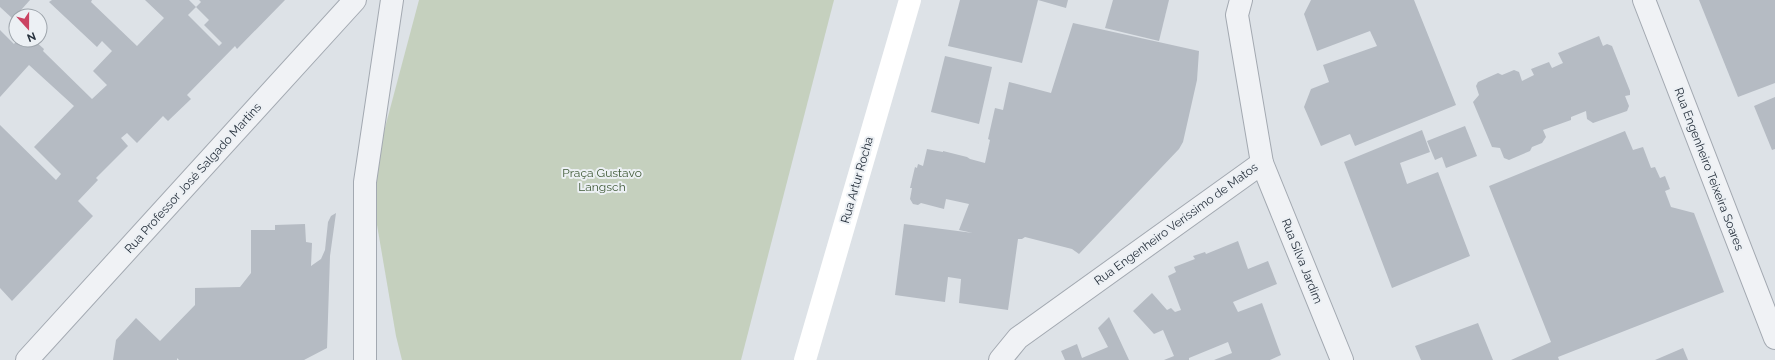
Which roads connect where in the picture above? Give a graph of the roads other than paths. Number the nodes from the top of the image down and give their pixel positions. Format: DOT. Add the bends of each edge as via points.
graph roads {
  1 [pos="355,0"];
  2 [pos="392,0"];
  3 [pos="910,0"];
  4 [pos="1240,0"];
  5 [pos="1644,0"];
  6 [pos="1262,163"];
  7 [pos="1775,338"];
  8 [pos="29,358"];
  9 [pos="365,360"];
  10 [pos="805,360"];
  11 [pos="1000,360"];
  12 [pos="1342,360"];
  1 -- 8 [label="street, Rua Professor José Salgado Martins"];
  2 -- 9 [label="street" via="365,182"];
  3 -- 10 [label="street, Rua Artur Rocha"];
  4 -- 6 [label="street, Rua Engenheiro Veríssimo de Matos" via="1237,15"];
  5 -- 7 [label="street, Rua Engenheiro Teixeira Soares"];
  6 -- 11 [label="street, Rua Engenheiro Veríssimo de Matos" via="1018,338"];
  6 -- 12 [label="street, Rua Silva Jardim"];
}
